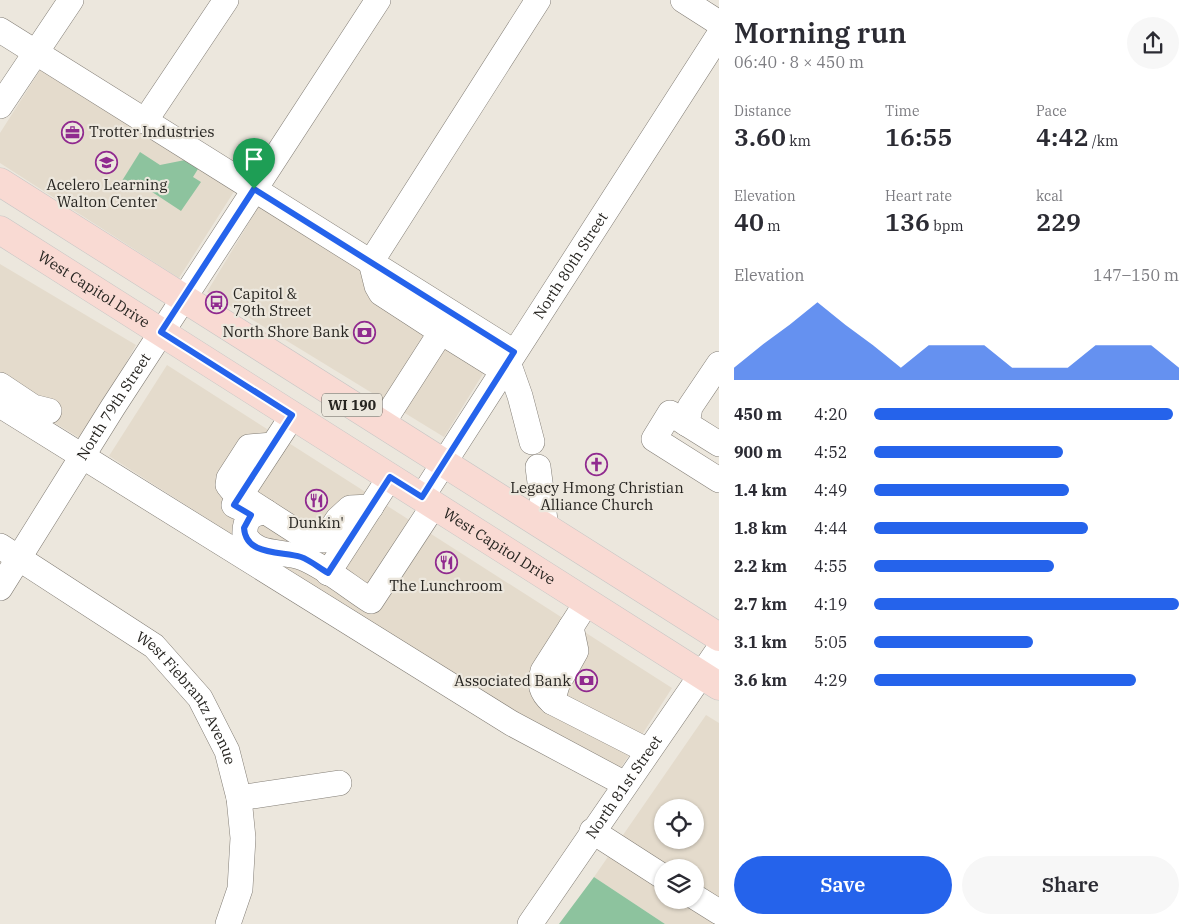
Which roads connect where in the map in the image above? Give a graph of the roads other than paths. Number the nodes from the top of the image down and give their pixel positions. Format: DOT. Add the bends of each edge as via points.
graph roads {
  1 [pos="71,0"];
  2 [pos="226,0"];
  3 [pos="378,0"];
  4 [pos="538,0"];
  5 [pos="683,0"];
  6 [pos="719,23"];
  7 [pos="0,30"];
  8 [pos="719,35"];
  9 [pos="36,54"];
  10 [pos="0,106"];
  11 [pos="145,121"];
  12 [pos="0,182"];
  13 [pos="254,189"];
  14 [pos="0,230"];
  15 [pos="371,262"];
  16 [pos="184,298"];
  17 [pos="161,332"];
  18 [pos="441,332"];
  19 [pos="508,362"];
  20 [pos="719,364"];
  21 [pos="0,386"];
  22 [pos="0,405"];
  23 [pos="49,411"];
  24 [pos="292,415"];
  25 [pos="382,424"];
  26 [pos="687,424"];
  27 [pos="532,442"];
  28 [pos="719,444"];
  29 [pos="82,456"];
  30 [pos="443,462"];
  31 [pos="538,467"];
  32 [pos="390,477"];
  33 [pos="719,480"];
  34 [pos="428,501"];
  35 [pos="252,507"];
  36 [pos="372,507"];
  37 [pos="546,528"];
  38 [pos="10,552"];
  39 [pos="328,573"];
  40 [pos="0,588"];
  41 [pos="587,602"];
  42 [pos="719,637"];
  43 [pos="719,649"];
  44 [pos="710,681"];
  45 [pos="648,751"];
  46 [pos="339,783"];
  47 [pos="625,784"];
  48 [pos="239,798"];
  49 [pos="592,831"];
  50 [pos="654,871"];
  51 [pos="704,903"];
  52 [pos="719,912"];
  53 [pos="228,924"];
  54 [pos="530,924"];
  1 -- 9 [label="street"];
  2 -- 11 [label="street"];
  3 -- 13 [label="street, North 79th Street"];
  4 -- 15 [label="street"];
  5 -- 6 [label="street"];
  7 -- 9 [label="street"];
  8 -- 19 [label="street, North 80th Street"];
  9 -- 10 [label="street"];
  9 -- 11 [label="street"];
  11 -- 13 [label="street"];
  12 -- 16 [label="main road, WI 190"];
  13 -- 15 [label="street"];
  13 -- 16 [label="street, North 79th Street"];
  14 -- 17 [label="main road, West Capitol Drive / WI 190"];
  15 -- 18 [label="street" via="376,286 381,293"];
  15 -- 19 [label="street"];
  16 -- 17 [label="street, North 79th Street"];
  16 -- 25 [label="main road, WI 190"];
  17 -- 24 [label="main road, West Capitol Drive / WI 190"];
  17 -- 29 [label="street, North 79th Street"];
  18 -- 19 [label="street"];
  18 -- 25 [label="street"];
  19 -- 27 [label="street"];
  19 -- 30 [label="street, North 80th Street"];
  20 -- 26 [label="street" via="690,407"];
  21 -- 23 [label="street" via="33,407"];
  22 -- 29 [label="street"];
  24 -- 32 [label="main road, West Capitol Drive / WI 190"];
  24 -- 35 [label="street" via="273,445"];
  25 -- 30 [label="main road, WI 190"];
  26 -- 28 [label="street"];
  26 -- 33 [label="street" via="670,413 654,439"];
  29 -- 38 [label="street, North 79th Street"];
  29 -- 47 [label="street" via="511,723"];
  30 -- 34 [label="street, North 80th Street"];
  30 -- 37 [label="main road, WI 190"];
  31 -- 37 [label="street"];
  32 -- 34 [label="main road, West Capitol Drive / WI 190"];
  32 -- 36 [label="street"];
  34 -- 39 [label="street, North 80th Street" via="371,601"];
  34 -- 41 [label="main road, West Capitol Drive / WI 190"];
  35 -- 36 [label="street" via="316,541 324,540 350,508"];
  35 -- 39 [label="street" via="312,554"];
  36 -- 39 [label="street"];
  37 -- 42 [label="main road, WI 190"];
  38 -- 40 [label="street, North 79th Street"];
  38 -- 48 [label="street, West Fiebrantz Avenue" via="154,646 200,698 227,751"];
  41 -- 44 [label="main road, West Capitol Drive / WI 190"];
  41 -- 45 [label="street" via="543,671 541,690 552,702"];
  43 -- 44 [label="street, North 81st Street"];
  44 -- 45 [label="street, North 81st Street"];
  45 -- 47 [label="street, North 81st Street"];
  46 -- 48 [label="street"];
  47 -- 49 [label="street, North 81st Street"];
  48 -- 53 [label="street, West Fiebrantz Avenue" via="243,838 240,889"];
  49 -- 50 [label="street"];
  49 -- 54 [label="street, North 81st Street"];
  51 -- 52 [label="street"];
}
